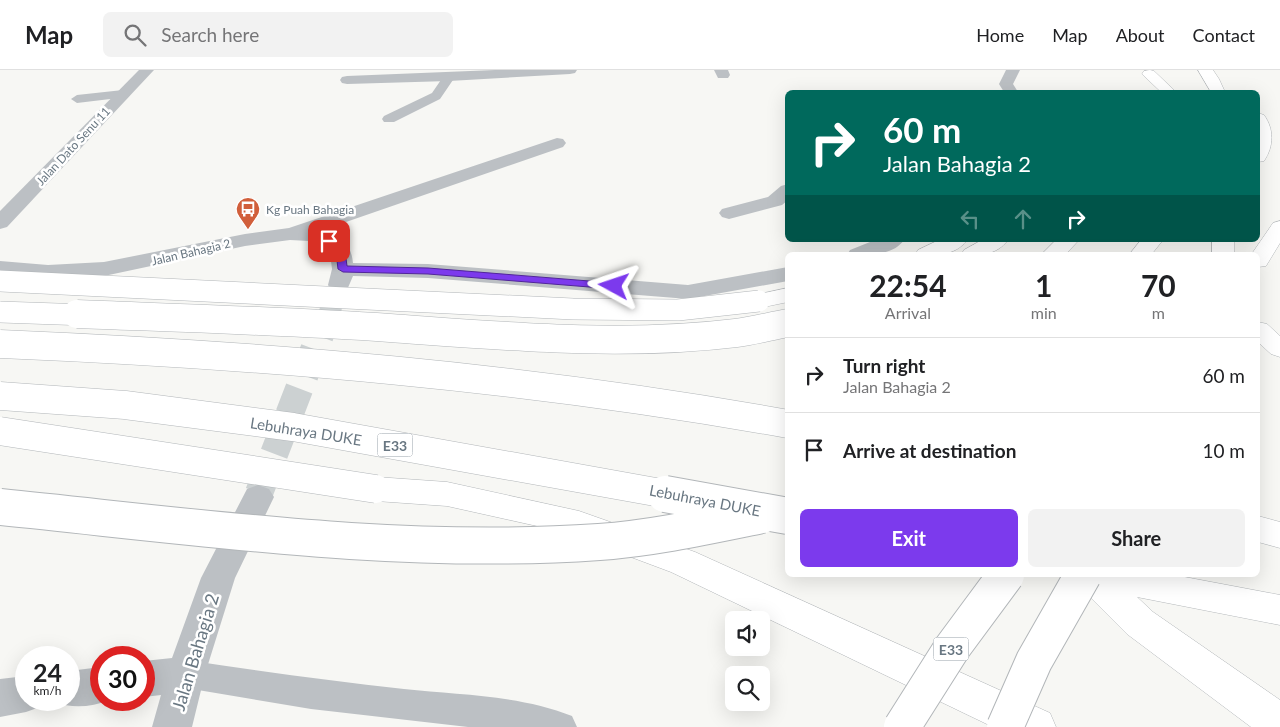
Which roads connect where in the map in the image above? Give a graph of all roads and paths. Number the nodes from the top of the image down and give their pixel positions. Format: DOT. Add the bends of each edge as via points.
graph roads {
  1 [pos="147,70"];
  2 [pos="570,70"];
  3 [pos="1013,70"];
  4 [pos="1148,72"];
  5 [pos="450,74"];
  6 [pos="347,80"];
  7 [pos="1212,81"];
  8 [pos="1010,90"];
  9 [pos="1151,90"];
  10 [pos="1167,90"];
  11 [pos="1227,90"];
  12 [pos="123,94"];
  13 [pos="77,99"];
  14 [pos="389,120"];
  15 [pos="1260,121"];
  16 [pos="556,143"];
  17 [pos="1260,152"];
  18 [pos="785,193"];
  19 [pos="729,213"];
  20 [pos="0,223"];
  21 [pos="1280,228"];
  22 [pos="290,234"];
  23 [pos="888,242"];
  24 [pos="952,242"];
  25 [pos="1066,242"];
  26 [pos="1150,242"];
  27 [pos="865,252"];
  28 [pos="932,252"];
  29 [pos="1055,252"];
  30 [pos="1142,252"];
  31 [pos="1260,258"];
  32 [pos="0,268"];
  33 [pos="785,275"];
  34 [pos="0,281"];
  35 [pos="785,296"];
  36 [pos="0,312"];
  37 [pos="785,324"];
  38 [pos="1260,332"];
  39 [pos="0,344"];
  40 [pos="1280,349"];
  41 [pos="0,396"];
  42 [pos="785,423"];
  43 [pos="0,431"];
  44 [pos="258,497"];
  45 [pos="0,507"];
  46 [pos="785,510"];
  47 [pos="785,515"];
  48 [pos="1260,530"];
  49 [pos="1280,535"];
  50 [pos="1005,577"];
  51 [pos="1082,577"];
  52 [pos="1092,577"];
  53 [pos="1107,577"];
  54 [pos="1276,610"];
  55 [pos="186,674"];
  56 [pos="155,678"];
  57 [pos="15,696"];
  58 [pos="0,698"];
  59 [pos="1280,724"];
  60 [pos="172,727"];
  61 [pos="560,727"];
  62 [pos="902,727"];
  63 [pos="1004,727"];
  64 [pos="1036,727"];
  1 -- 12 [label="street, Jalan Dato Senu 11"];
  2 -- 5 [label="street"];
  3 -- 8 [label="street" via="1006,84"];
  4 -- 9 [label="highway"];
  4 -- 10 [label="highway"];
  5 -- 6 [label="street"];
  5 -- 14 [label="lane" via="436,96"];
  7 -- 11 [label="highway"];
  12 -- 13 [label="lane"];
  12 -- 20 [label="street, Jalan Dato Senu 11"];
  15 -- 17 [label="highway" via="1263,145"];
  16 -- 22 [label="street"];
  18 -- 19 [label="street" via="775,201"];
  21 -- 31 [label="highway"];
  22 -- 32 [label="street, Jalan Bahagia 2" via="104,269 48,272"];
  22 -- 33 [label="street, Jalan Bahagia 2" via="312,235 329,241 341,251 341,278 428,271 688,292"];
  23 -- 27 [label="street"];
  24 -- 28 [label="highway"];
  25 -- 29 [label="highway"];
  26 -- 30 [label="highway"];
  34 -- 35 [label="highway, bridge" via="573,309 678,310"];
  36 -- 37 [label="highway, bridge" via="188,318 594,339 738,333"];
  38 -- 40 [label="highway"];
  39 -- 42 [label="highway, bridge" via="333,366 511,384"];
  41 -- 47 [label="highway, Lebuhraya DUKE / E33, bridge" via="125,405 293,427"];
  43 -- 64 [label="highway, bridge" via="376,489 447,494 568,520 684,562"];
  44 -- 55 [label="street, Jalan Bahagia 2" via="218,578"];
  45 -- 46 [label="highway, bridge" via="355,543 520,545 599,542 672,534"];
  48 -- 49 [label="highway"];
  50 -- 62 [label="highway, E33, bridge" via="952,648"];
  51 -- 63 [label="highway, bridge" via="1034,661"];
  52 -- 59 [label="highway" via="1140,623"];
  53 -- 54 [label="highway"];
  55 -- 56 [label="street"];
  55 -- 60 [label="street, Jalan Bahagia 2"];
  55 -- 61 [label="lane" via="311,694 510,716"];
  57 -- 58 [label="street"];
}
